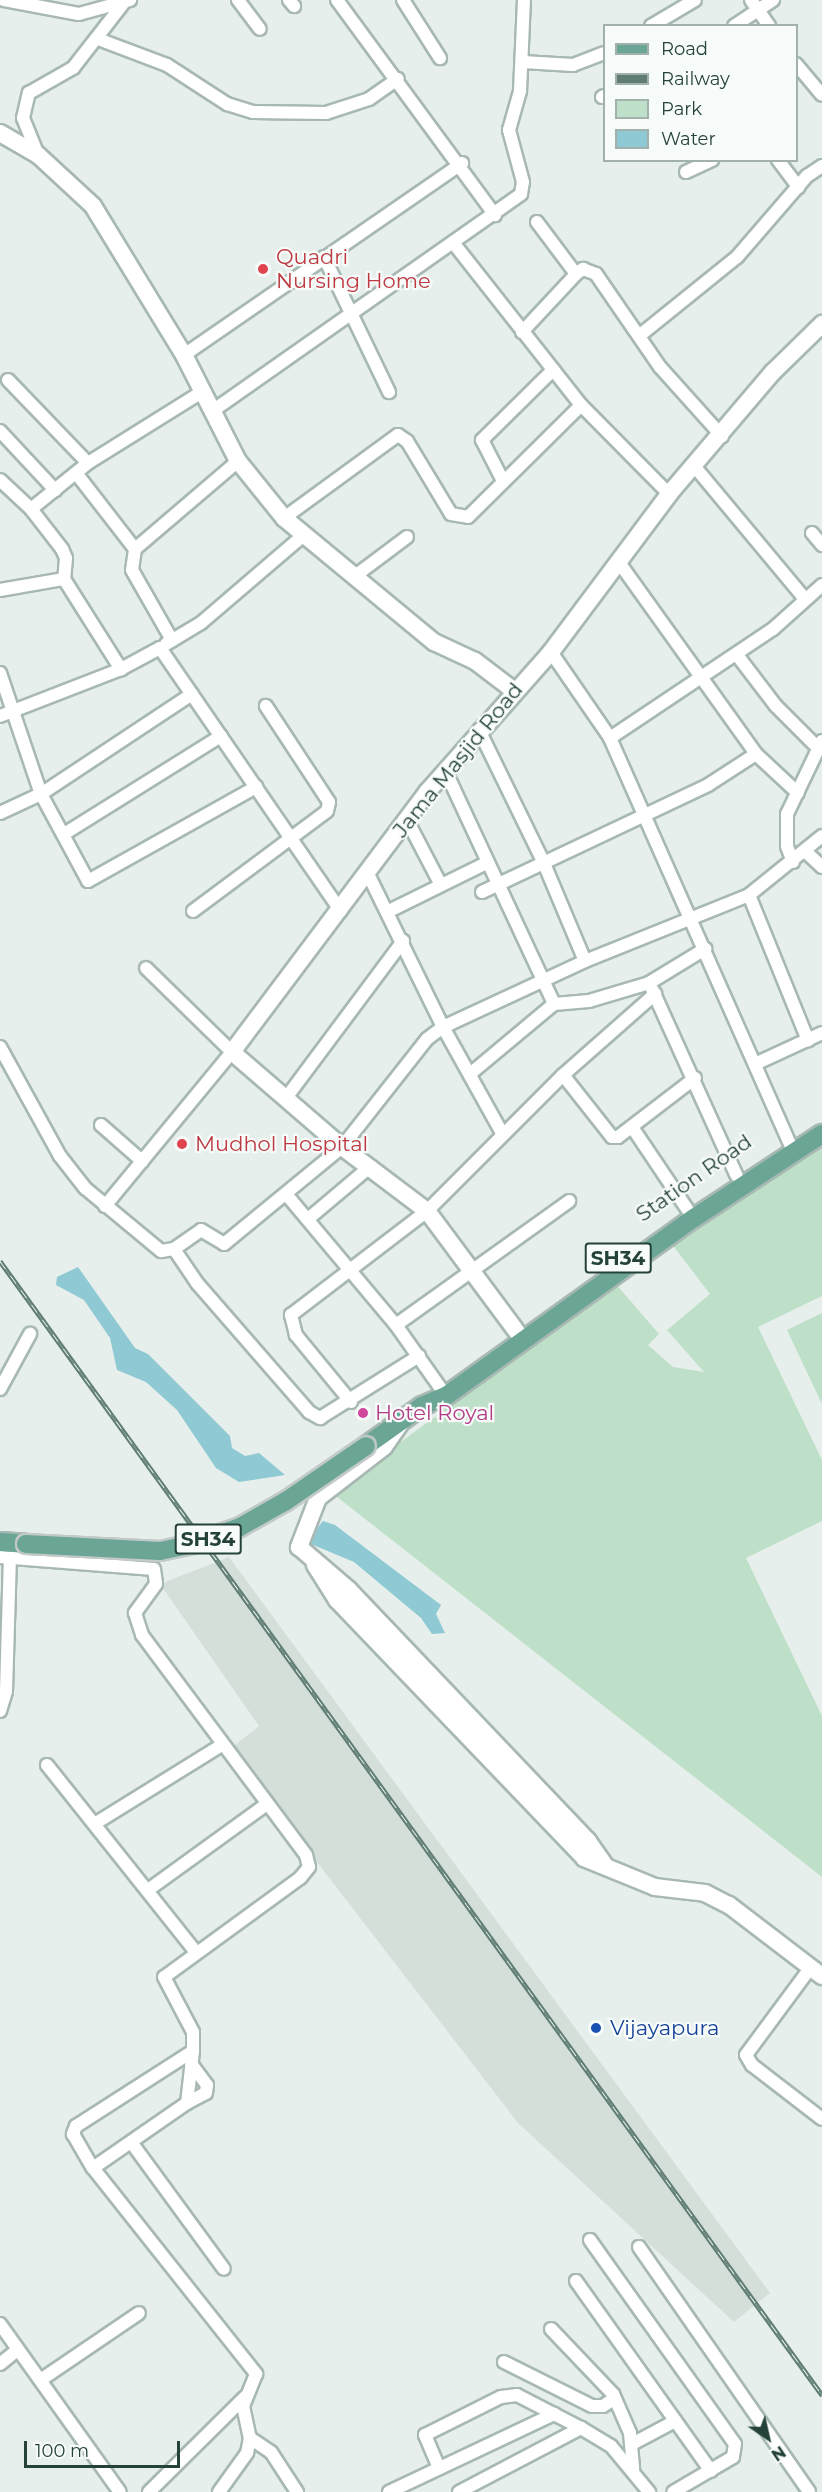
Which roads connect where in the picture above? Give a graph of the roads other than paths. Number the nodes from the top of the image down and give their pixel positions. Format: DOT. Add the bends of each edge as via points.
graph roads {
  1 [pos="4,0"];
  2 [pos="238,0"];
  3 [pos="337,0"];
  4 [pos="403,0"];
  5 [pos="524,0"];
  6 [pos="773,0"];
  7 [pos="691,1"];
  8 [pos="126,2"];
  9 [pos="754,5"];
  10 [pos="654,24"];
  11 [pos="736,24"];
  12 [pos="768,24"];
  13 [pos="260,29"];
  14 [pos="98,39"];
  15 [pos="603,53"];
  16 [pos="440,58"];
  17 [pos="523,62"];
  18 [pos="798,66"];
  19 [pos="398,79"];
  20 [pos="821,92"];
  21 [pos="0,133"];
  22 [pos="38,155"];
  23 [pos="708,162"];
  24 [pos="779,162"];
  25 [pos="462,164"];
  26 [pos="822,166"];
  27 [pos="686,172"];
  28 [pos="798,187"];
  29 [pos="495,215"];
  30 [pos="537,222"];
  31 [pos="455,245"];
  32 [pos="324,257"];
  33 [pos="576,274"];
  34 [pos="353,314"];
  35 [pos="822,324"];
  36 [pos="522,332"];
  37 [pos="639,336"];
  38 [pos="184,355"];
  39 [pos="553,370"];
  40 [pos="8,380"];
  41 [pos="389,392"];
  42 [pos="200,393"];
  43 [pos="581,405"];
  44 [pos="211,412"];
  45 [pos="0,431"];
  46 [pos="722,436"];
  47 [pos="238,461"];
  48 [pos="88,463"];
  49 [pos="695,467"];
  50 [pos="76,472"];
  51 [pos="0,480"];
  52 [pos="503,481"];
  53 [pos="55,490"];
  54 [pos="669,494"];
  55 [pos="31,509"];
  56 [pos="284,519"];
  57 [pos="812,533"];
  58 [pos="305,534"];
  59 [pos="407,537"];
  60 [pos="822,545"];
  61 [pos="135,549"];
  62 [pos="618,561"];
  63 [pos="355,576"];
  64 [pos="64,579"];
  65 [pos="822,585"];
  66 [pos="0,590"];
  67 [pos="805,599"];
  68 [pos="172,640"];
  69 [pos="160,648"];
  70 [pos="551,652"];
  71 [pos="737,655"];
  72 [pos="121,669"];
  73 [pos="0,673"];
  74 [pos="699,680"];
  75 [pos="513,690"];
  76 [pos="192,694"];
  77 [pos="266,706"];
  78 [pos="5,714"];
  79 [pos="479,730"];
  80 [pos="221,736"];
  81 [pos="610,738"];
  82 [pos="820,744"];
  83 [pos="756,754"];
  84 [pos="812,760"];
  85 [pos="445,770"];
  86 [pos="822,772"];
  87 [pos="256,787"];
  88 [pos="798,793"];
  89 [pos="41,794"];
  90 [pos="0,813"];
  91 [pos="646,814"];
  92 [pos="407,820"];
  93 [pos="64,834"];
  94 [pos="822,836"];
  95 [pos="291,838"];
  96 [pos="806,852"];
  97 [pos="543,861"];
  98 [pos="488,862"];
  99 [pos="793,862"];
  100 [pos="822,867"];
  101 [pos="367,872"];
  102 [pos="498,884"];
  103 [pos="441,885"];
  104 [pos="482,892"];
  105 [pos="749,895"];
  106 [pos="193,911"];
  107 [pos="341,911"];
  108 [pos="389,911"];
  109 [pos="691,917"];
  110 [pos="403,941"];
  111 [pos="705,949"];
  112 [pos="585,961"];
  113 [pos="146,968"];
  114 [pos="544,981"];
  115 [pos="649,983"];
  116 [pos="655,994"];
  117 [pos="554,1004"];
  118 [pos="443,1027"];
  119 [pos="822,1033"];
  120 [pos="808,1040"];
  121 [pos="0,1047"];
  122 [pos="232,1052"];
  123 [pos="755,1064"];
  124 [pos="468,1070"];
  125 [pos="563,1075"];
  126 [pos="695,1078"];
  127 [pos="286,1098"];
  128 [pos="822,1121"];
  129 [pos="101,1125"];
  130 [pos="632,1127"];
  131 [pos="502,1133"];
  132 [pos="822,1134"];
  133 [pos="791,1145"];
  134 [pos="342,1147"];
  135 [pos="142,1161"];
  136 [pos="371,1166"];
  137 [pos="736,1176"];
  138 [pos="286,1194"];
  139 [pos="569,1201"];
  140 [pos="105,1206"];
  141 [pos="687,1209"];
  142 [pos="427,1211"];
  143 [pos="308,1219"];
  144 [pos="174,1249"];
  145 [pos="350,1269"];
  146 [pos="474,1269"];
  147 [pos="396,1325"];
  148 [pos="517,1332"];
  149 [pos="30,1334"];
  150 [pos="418,1356"];
  151 [pos="0,1389"];
  152 [pos="443,1391"];
  153 [pos="351,1401"];
  154 [pos="404,1418"];
  155 [pos="0,1542"];
  156 [pos="5,1558"];
  157 [pos="0,1711"];
  158 [pos="222,1745"];
  159 [pos="47,1766"];
  160 [pos="267,1804"];
  161 [pos="96,1823"];
  162 [pos="148,1890"];
  163 [pos="196,1952"];
  164 [pos="817,1972"];
  165 [pos="193,2051"];
  166 [pos="179,2060"];
  167 [pos="192,2065"];
  168 [pos="822,2119"];
  169 [pos="131,2142"];
  170 [pos="93,2168"];
  171 [pos="590,2240"];
  172 [pos="639,2247"];
  173 [pos="224,2270"];
  174 [pos="576,2282"];
  175 [pos="139,2313"];
  176 [pos="0,2324"];
  177 [pos="551,2329"];
  178 [pos="17,2350"];
  179 [pos="504,2362"];
  180 [pos="0,2364"];
  181 [pos="42,2379"];
  182 [pos="245,2397"];
  183 [pos="615,2398"];
  184 [pos="554,2414"];
  185 [pos="675,2421"];
  186 [pos="581,2428"];
  187 [pos="250,2438"];
  188 [pos="632,2444"];
  189 [pos="439,2468"];
  190 [pos="633,2470"];
  191 [pos="711,2471"];
  192 [pos="120,2492"];
  193 [pos="149,2492"];
  194 [pos="219,2492"];
  195 [pos="297,2492"];
  196 [pos="389,2492"];
  197 [pos="459,2492"];
  198 [pos="649,2492"];
  199 [pos="673,2492"];
  200 [pos="809,2492"];
  1 -- 8 [label="street" via="79,14"];
  2 -- 13 [label="street"];
  3 -- 19 [label="street"];
  4 -- 16 [label="street"];
  5 -- 17 [label="street"];
  6 -- 9 [label="street"];
  7 -- 10 [label="street"];
  8 -- 14 [label="street"];
  9 -- 11 [label="street"];
  9 -- 12 [label="street"];
  14 -- 19 [label="street" via="167,66 227,104 253,112 326,113 369,99"];
  14 -- 22 [label="street" via="73,68 39,85 23,103 23,118"];
  15 -- 17 [label="street" via="573,64"];
  17 -- 29 [label="street" via="509,130 521,194"];
  18 -- 20 [label="street"];
  19 -- 25 [label="street"];
  21 -- 22 [label="street"];
  22 -- 38 [label="street" via="93,206"];
  23 -- 27 [label="street"];
  24 -- 28 [label="street"];
  25 -- 29 [label="street"];
  25 -- 32 [label="street"];
  26 -- 28 [label="street"];
  28 -- 37 [label="street" via="736,257"];
  29 -- 31 [label="street"];
  30 -- 33 [label="street"];
  31 -- 34 [label="street"];
  31 -- 36 [label="street"];
  32 -- 34 [label="street"];
  32 -- 38 [label="street"];
  33 -- 36 [label="street"];
  33 -- 37 [label="street" via="583,269 596,274"];
  34 -- 41 [label="street"];
  34 -- 44 [label="street"];
  35 -- 46 [label="street, Jama Masjid Road" via="773,372"];
  36 -- 39 [label="street"];
  37 -- 46 [label="street"];
  38 -- 42 [label="street"];
  39 -- 43 [label="street"];
  39 -- 52 [label="street" via="482,440"];
  40 -- 48 [label="street"];
  42 -- 44 [label="street"];
  42 -- 48 [label="street"];
  43 -- 52 [label="street"];
  43 -- 54 [label="street"];
  44 -- 47 [label="street"];
  45 -- 53 [label="street"];
  46 -- 49 [label="street, Jama Masjid Road"];
  47 -- 56 [label="street"];
  47 -- 61 [label="street"];
  48 -- 50 [label="street"];
  49 -- 54 [label="street, Jama Masjid Road"];
  49 -- 67 [label="street"];
  50 -- 53 [label="street"];
  50 -- 61 [label="street"];
  51 -- 55 [label="street"];
  52 -- 56 [label="street" via="468,517 457,518 407,441 398,435"];
  53 -- 55 [label="street"];
  54 -- 62 [label="street, Jama Masjid Road"];
  55 -- 64 [label="street" via="66,558"];
  56 -- 58 [label="street"];
  57 -- 60 [label="street"];
  58 -- 63 [label="street"];
  58 -- 68 [label="street" via="201,623"];
  59 -- 63 [label="street"];
  61 -- 68 [label="street" via="132,570"];
  62 -- 70 [label="street, Jama Masjid Road"];
  62 -- 74 [label="street"];
  63 -- 75 [label="street" via="434,642 476,661"];
  64 -- 66 [label="street"];
  64 -- 72 [label="street"];
  65 -- 67 [label="street"];
  67 -- 71 [label="street"];
  68 -- 69 [label="street"];
  69 -- 72 [label="street"];
  69 -- 76 [label="street"];
  70 -- 75 [label="street, Jama Masjid Road"];
  70 -- 81 [label="street"];
  71 -- 74 [label="street"];
  71 -- 82 [label="street" via="776,706"];
  72 -- 78 [label="street"];
  73 -- 78 [label="street"];
  74 -- 81 [label="street"];
  74 -- 83 [label="street"];
  75 -- 79 [label="street, Jama Masjid Road"];
  76 -- 80 [label="street"];
  76 -- 89 [label="street"];
  77 -- 95 [label="street" via="329,802 327,811"];
  78 -- 89 [label="street"];
  79 -- 85 [label="street, Jama Masjid Road"];
  79 -- 97 [label="street"];
  80 -- 87 [label="street"];
  80 -- 93 [label="street"];
  81 -- 91 [label="street"];
  82 -- 84 [label="street"];
  83 -- 88 [label="street"];
  83 -- 91 [label="street" via="708,785"];
  84 -- 86 [label="street"];
  84 -- 88 [label="street"];
  85 -- 92 [label="street, Jama Masjid Road"];
  85 -- 98 [label="street"];
  87 -- 93 [label="street" via="94,881 83,876"];
  87 -- 95 [label="street"];
  88 -- 99 [label="street" via="787,814 786,832"];
  89 -- 90 [label="street"];
  89 -- 93 [label="street"];
  91 -- 97 [label="street"];
  91 -- 109 [label="street"];
  92 -- 101 [label="street, Jama Masjid Road"];
  92 -- 103 [label="street"];
  94 -- 96 [label="street"];
  95 -- 106 [label="street"];
  95 -- 107 [label="street"];
  96 -- 99 [label="street"];
  96 -- 100 [label="street"];
  97 -- 102 [label="street"];
  97 -- 112 [label="street"];
  98 -- 102 [label="street"];
  98 -- 103 [label="street"];
  99 -- 105 [label="street"];
  101 -- 107 [label="street, Jama Masjid Road"];
  101 -- 108 [label="street"];
  102 -- 104 [label="street"];
  102 -- 114 [label="street"];
  103 -- 108 [label="street"];
  105 -- 109 [label="street"];
  105 -- 120 [label="street"];
  107 -- 122 [label="street, Jama Masjid Road"];
  108 -- 110 [label="street"];
  109 -- 111 [label="street"];
  109 -- 112 [label="street"];
  110 -- 118 [label="street"];
  110 -- 127 [label="street"];
  111 -- 115 [label="street"];
  111 -- 123 [label="street"];
  112 -- 114 [label="street"];
  113 -- 122 [label="street"];
  114 -- 117 [label="street"];
  114 -- 118 [label="street"];
  115 -- 116 [label="street"];
  115 -- 117 [label="street" via="590,1001"];
  116 -- 125 [label="street"];
  116 -- 126 [label="street"];
  117 -- 124 [label="street" via="480,1065"];
  118 -- 124 [label="street"];
  118 -- 134 [label="street" via="421,1047"];
  119 -- 120 [label="street"];
  120 -- 123 [label="street"];
  121 -- 140 [label="street" via="60,1156"];
  122 -- 127 [label="street"];
  122 -- 135 [label="street, Jama Masjid Road"];
  123 -- 133 [label="street"];
  124 -- 131 [label="street"];
  125 -- 130 [label="street" via="612,1137"];
  125 -- 131 [label="street"];
  126 -- 130 [label="street"];
  126 -- 137 [label="street"];
  127 -- 134 [label="street"];
  128 -- 133 [label="main road, Station Road / SH34"];
  129 -- 135 [label="street"];
  130 -- 141 [label="street"];
  131 -- 142 [label="street"];
  132 -- 133 [label="main road, Station Road / SH34"];
  133 -- 137 [label="main road, Station Road / SH34"];
  133 -- 152 [label="main road, Station Road / SH34"];
  134 -- 136 [label="street"];
  134 -- 138 [label="street"];
  135 -- 140 [label="street, Jama Masjid Road"];
  136 -- 142 [label="street"];
  136 -- 143 [label="street"];
  137 -- 141 [label="main road, Station Road / SH34"];
  138 -- 143 [label="street"];
  138 -- 144 [label="street" via="224,1244 201,1230"];
  139 -- 146 [label="street"];
  140 -- 144 [label="street" via="161,1251"];
  141 -- 148 [label="main road, Station Road / SH34"];
  142 -- 145 [label="street"];
  142 -- 146 [label="street"];
  143 -- 145 [label="street"];
  144 -- 153 [label="street" via="197,1283 309,1412 320,1418 329,1416"];
  145 -- 147 [label="street"];
  145 -- 153 [label="street" via="289,1320"];
  146 -- 147 [label="street"];
  146 -- 148 [label="street"];
  147 -- 150 [label="street"];
  148 -- 152 [label="main road, Station Road / SH34"];
  149 -- 151 [label="street"];
  150 -- 152 [label="street"];
  150 -- 153 [label="street"];
  152 -- 154 [label="main road, Station Road / SH34"];
  154 -- 155 [label="main road, Station Road / SH34, bridge" via="286,1502 240,1527 193,1544 160,1551"];
  154 -- 164 [label="street" via="384,1447 318,1498 299,1542 337,1600 579,1853 655,1887 705,1893"];
  156 -- 157 [label="street" via="6,1691"];
  156 -- 158 [label="street" via="154,1569 156,1584 135,1620"];
  158 -- 160 [label="street"];
  158 -- 161 [label="street"];
  159 -- 161 [label="street"];
  160 -- 162 [label="street"];
  160 -- 163 [label="street" via="306,1855 309,1867 300,1878"];
  161 -- 162 [label="street"];
  162 -- 163 [label="street"];
  163 -- 165 [label="street" via="164,1977 193,2032"];
  164 -- 168 [label="street" via="746,2055 752,2065"];
  165 -- 166 [label="street"];
  165 -- 167 [label="street"];
  166 -- 167 [label="street"];
  166 -- 170 [label="street" via="76,2126 73,2140"];
  167 -- 169 [label="street" via="187,2103"];
  169 -- 170 [label="street"];
  169 -- 173 [label="street"];
  170 -- 182 [label="street" via="256,2374"];
  171 -- 191 [label="street" via="735,2444 733,2457"];
  172 -- 200 [label="street"];
  174 -- 185 [label="street"];
  175 -- 181 [label="street"];
  176 -- 178 [label="street"];
  177 -- 183 [label="street"];
  178 -- 180 [label="street"];
  178 -- 181 [label="street"];
  179 -- 183 [label="street" via="592,2406 603,2406"];
  181 -- 192 [label="street"];
  182 -- 187 [label="street" via="242,2415"];
  182 -- 193 [label="street"];
  183 -- 188 [label="street"];
  184 -- 186 [label="street"];
  184 -- 189 [label="street"];
  184 -- 189 [label="street" via="517,2395 501,2397 425,2435"];
  185 -- 188 [label="street"];
  185 -- 191 [label="street"];
  186 -- 190 [label="street" via="611,2446"];
  186 -- 197 [label="street"];
  187 -- 194 [label="street" via="242,2466"];
  187 -- 195 [label="street" via="272,2452"];
  188 -- 190 [label="street"];
  189 -- 196 [label="street"];
  190 -- 198 [label="street"];
  191 -- 199 [label="street"];
}
